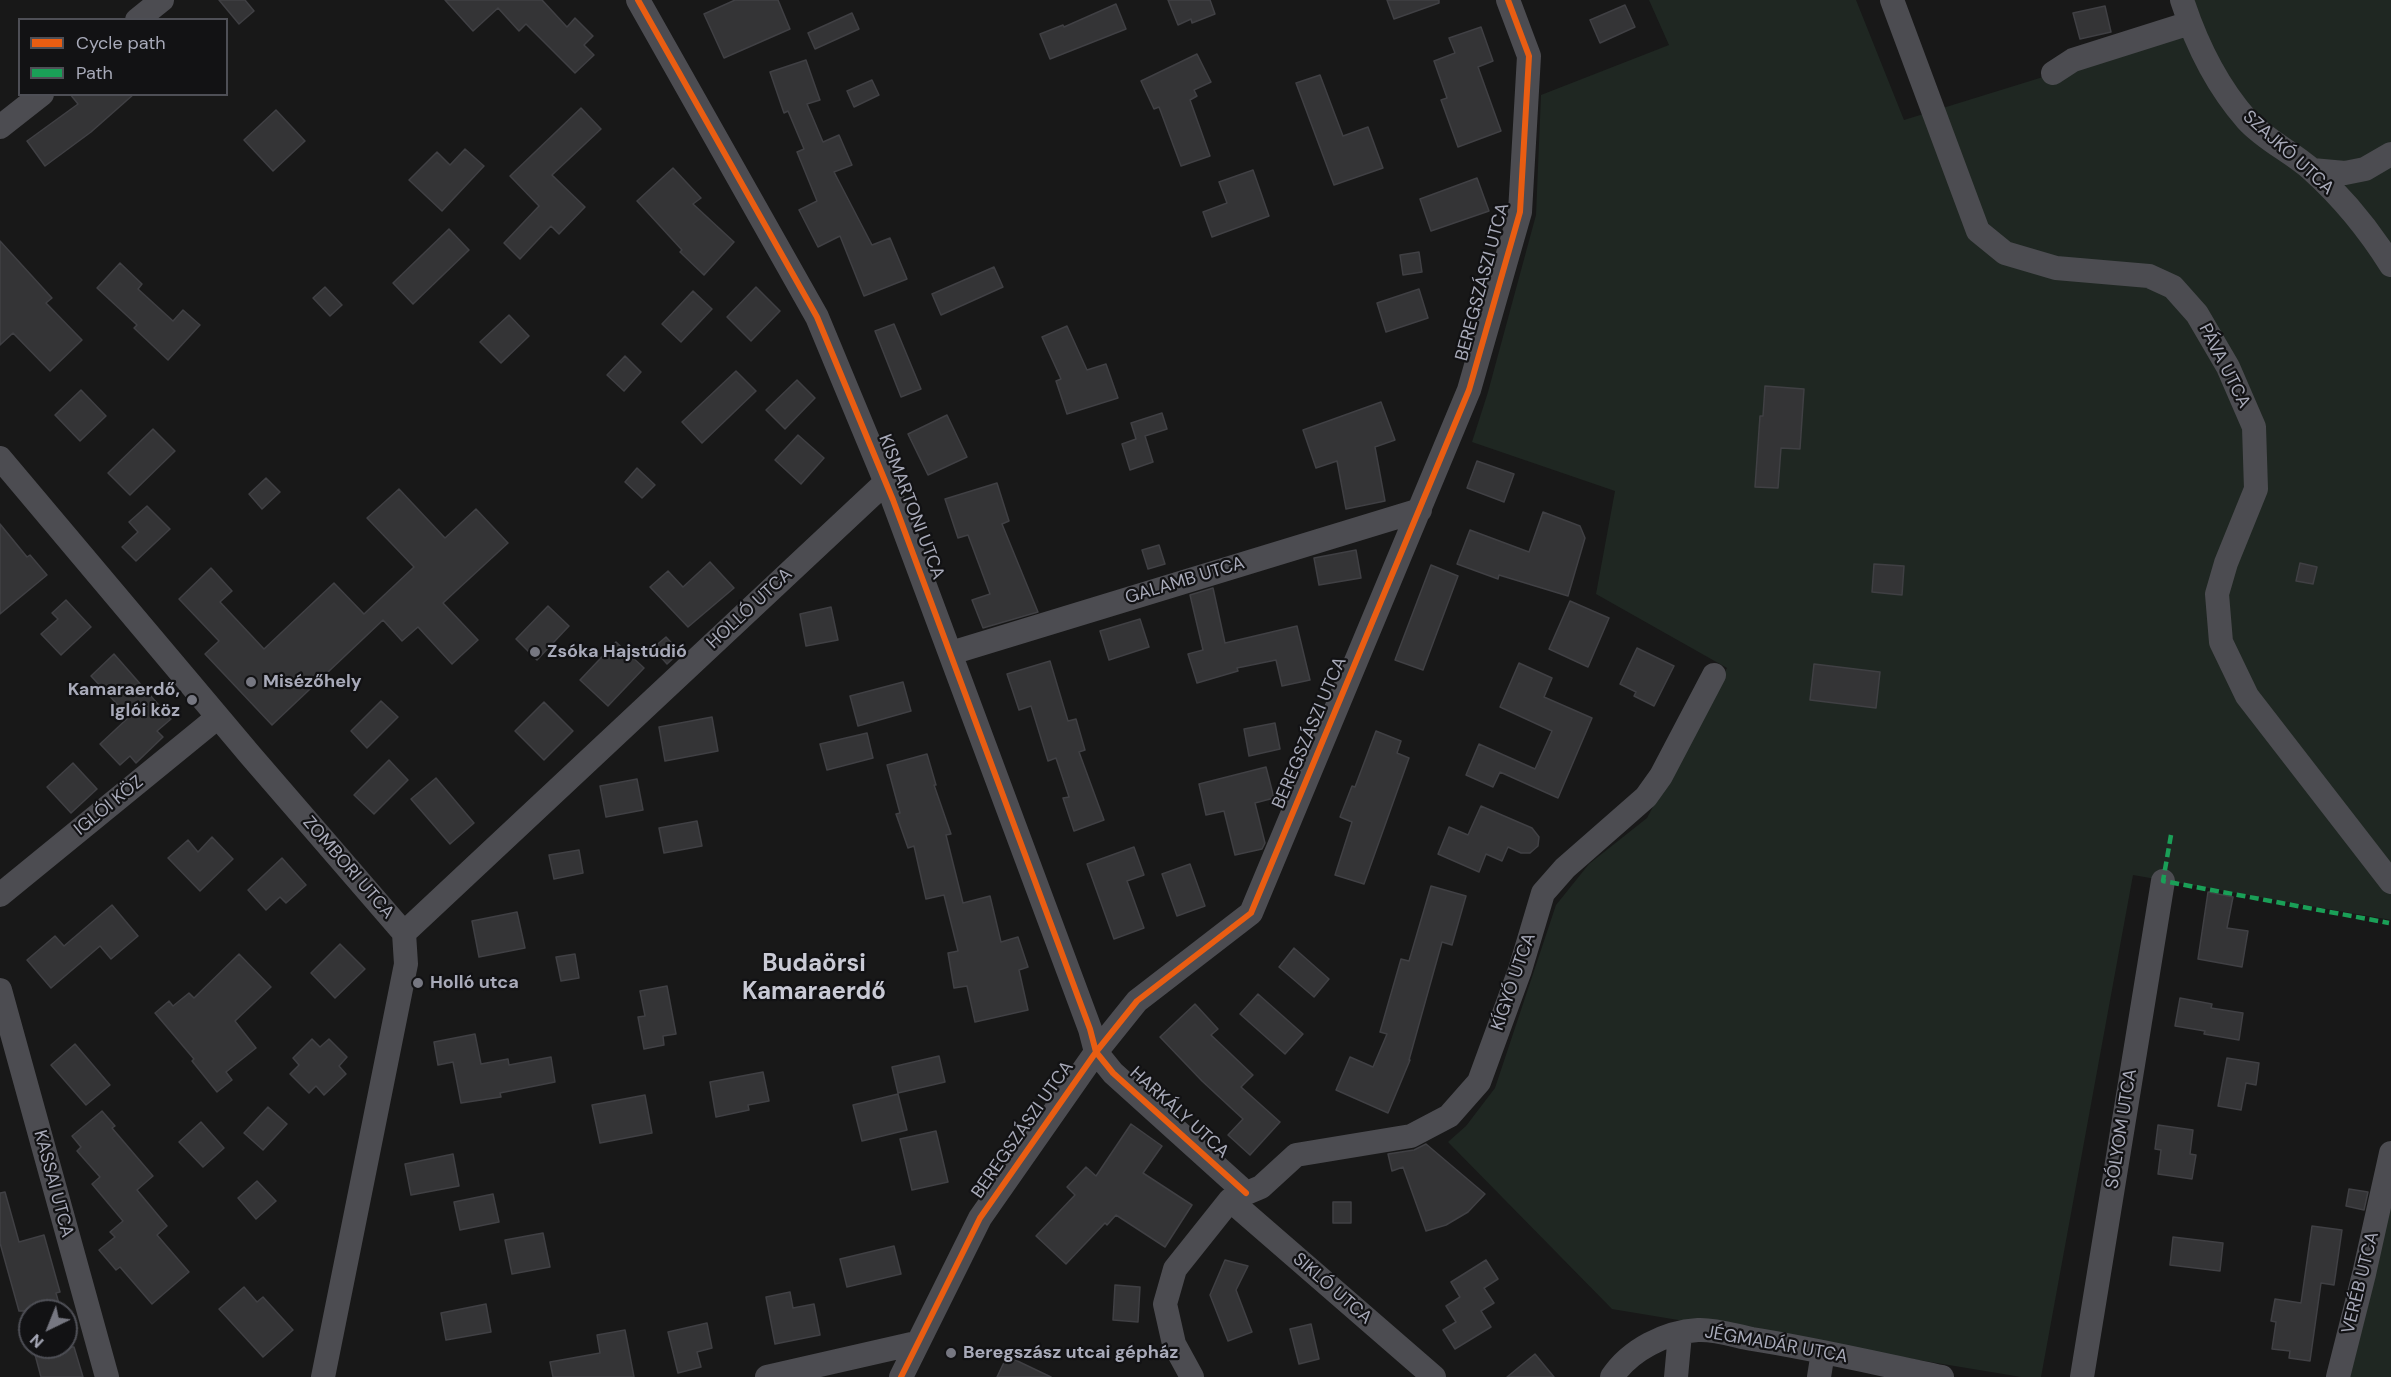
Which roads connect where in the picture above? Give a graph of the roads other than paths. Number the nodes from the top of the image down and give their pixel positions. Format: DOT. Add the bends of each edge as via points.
graph roads {
  1 [pos="162,0"];
  2 [pos="639,0"];
  3 [pos="1508,0"];
  4 [pos="1892,0"];
  5 [pos="2182,0"];
  6 [pos="140,18"];
  7 [pos="2190,23"];
  8 [pos="2054,73"];
  9 [pos="39,96"];
  10 [pos="0,127"];
  11 [pos="2391,154"];
  12 [pos="2312,170"];
  13 [pos="2391,265"];
  14 [pos="0,458"];
  15 [pos="886,482"];
  16 [pos="1420,510"];
  17 [pos="951,653"];
  18 [pos="1714,675"];
  19 [pos="218,717"];
  20 [pos="2163,881"];
  21 [pos="2391,882"];
  22 [pos="0,895"];
  23 [pos="404,933"];
  24 [pos="0,990"];
  25 [pos="1096,1052"];
  26 [pos="2391,1153"];
  27 [pos="1238,1197"];
  28 [pos="1680,1334"];
  29 [pos="916,1343"];
  30 [pos="1823,1353"];
  31 [pos="106,1377"];
  32 [pos="323,1377"];
  33 [pos="767,1377"];
  34 [pos="901,1377"];
  35 [pos="1192,1377"];
  36 [pos="1434,1377"];
  37 [pos="1612,1377"];
  38 [pos="1676,1377"];
  39 [pos="1819,1377"];
  40 [pos="1942,1377"];
  41 [pos="2082,1377"];
  42 [pos="2337,1377"];
  1 -- 6 [label="street"];
  2 -- 15 [label="street, KISMARTONI UTCA" via="817,317"];
  3 -- 16 [label="street, BEREGSZÁSZI UTCA" via="1529,56 1520,212 1469,390"];
  4 -- 21 [label="street, PÁVA UTCA" via="1978,231 2005,253 2056,268 2149,276 2173,287 2197,314 2228,367 2254,427 2256,489 2217,594 2222,642 2247,696"];
  5 -- 7 [label="street, SZAJKÓ UTCA"];
  7 -- 8 [label="street" via="2073,60"];
  7 -- 12 [label="street, SZAJKÓ UTCA" via="2219,84 2248,122"];
  9 -- 10 [label="street"];
  11 -- 12 [label="street" via="2365,169 2345,173"];
  12 -- 13 [label="street, SZAJKÓ UTCA" via="2369,230"];
  14 -- 19 [label="street, ZOMBORI UTCA"];
  15 -- 17 [label="street, KISMARTONI UTCA"];
  15 -- 23 [label="street, HOLLÓ UTCA"];
  16 -- 17 [label="street, GALAMB UTCA"];
  16 -- 25 [label="street, BEREGSZÁSZI UTCA" via="1251,913 1137,1001"];
  17 -- 25 [label="street, KISMARTONI UTCA"];
  18 -- 27 [label="street, KÍGYÓ UTCA" via="1646,797 1565,868 1543,893 1479,1082 1449,1116 1411,1136 1296,1155 1261,1187"];
  19 -- 22 [label="street, IGLÓI KÖZ"];
  19 -- 23 [label="street, ZOMBORI UTCA"];
  20 -- 41 [label="street, SÓLYOM UTCA"];
  23 -- 32 [label="street, ZOMBORI UTCA" via="406,964"];
  24 -- 31 [label="street, KASSAI UTCA"];
  25 -- 27 [label="street, HARKÁLY UTCA"];
  25 -- 29 [label="street, BEREGSZÁSZI UTCA" via="980,1218"];
  26 -- 42 [label="street, VERÉB UTCA"];
  27 -- 35 [label="street" via="1175,1269 1165,1304 1174,1344"];
  27 -- 36 [label="street, SIKLÓ UTCA"];
  28 -- 30 [label="street, JÉGMADÁR UTCA" via="1699,1330"];
  28 -- 37 [label="street, JÉGMADÁR UTCA" via="1643,1347 1618,1367"];
  28 -- 38 [label="street"];
  29 -- 33 [label="street"];
  29 -- 34 [label="street, BEREGSZÁSZI UTCA"];
  30 -- 39 [label="street"];
  30 -- 40 [label="street, JÉGMADÁR UTCA"];
}
